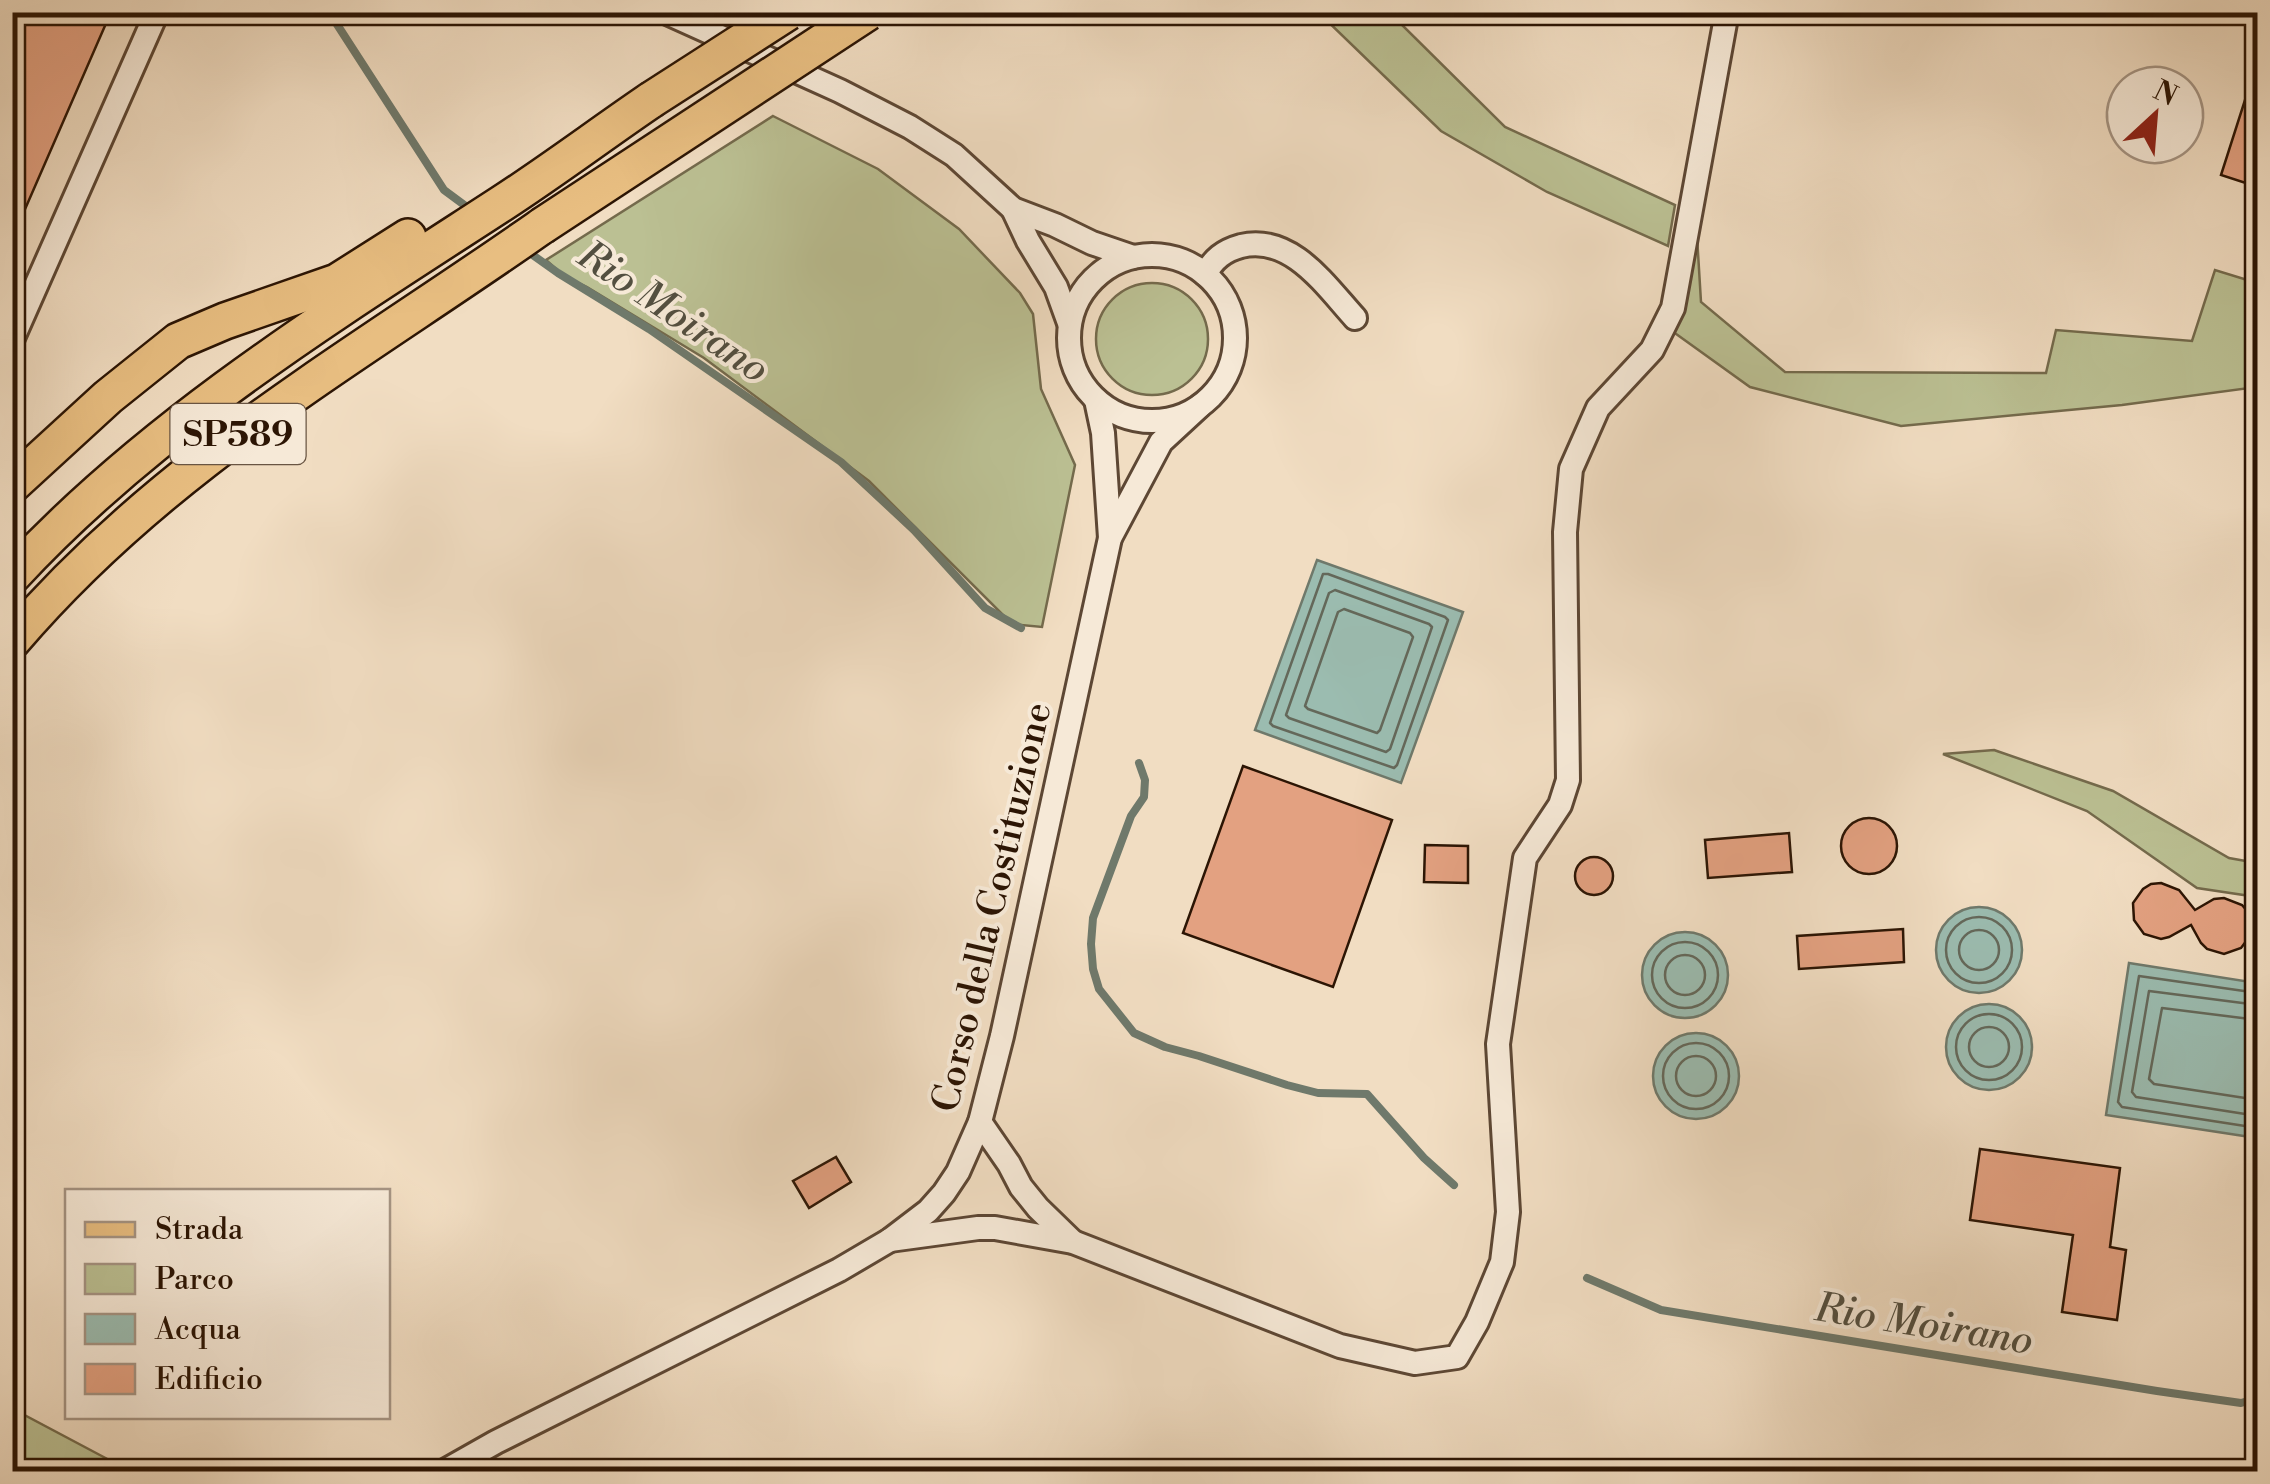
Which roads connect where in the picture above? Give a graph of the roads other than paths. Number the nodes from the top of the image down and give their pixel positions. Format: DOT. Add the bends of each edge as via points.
graph roads {
  1 [pos="157,12"];
  2 [pos="665,12"];
  3 [pos="788,12"];
  4 [pos="868,12"];
  5 [pos="1726,12"];
  6 [pos="1013,208"];
  7 [pos="462,229"];
  8 [pos="1133,257"];
  9 [pos="1205,274"];
  10 [pos="1355,318"];
  11 [pos="1070,324"];
  12 [pos="12,340"];
  13 [pos="1096,400"];
  14 [pos="1200,406"];
  15 [pos="12,485"];
  16 [pos="1110,538"];
  17 [pos="12,576"];
  18 [pos="12,641"];
  19 [pos="980,1122"];
  20 [pos="890,1240"];
  21 [pos="1073,1242"];
  22 [pos="444,1472"];
  1 -- 12 [label="street"];
  2 -- 6 [label="street" via="910,127 954,155"];
  3 -- 7 [label="main road, SP589, bridge"];
  4 -- 18 [label="main road, SP589, bridge" via="278,404 154,500 71,575"];
  5 -- 21 [label="street" via="1673,308 1652,350 1598,408 1571,468 1565,532 1568,780 1526,858 1498,1044 1508,1212 1502,1262 1477,1322 1457,1357 1415,1363 1340,1346"];
  6 -- 8 [label="street"];
  6 -- 11 [label="street"];
  7 -- 15 [label="main road" via="423,230 337,282 178,342"];
  7 -- 17 [label="main road, SP589" via="172,431"];
  8 -- 9 [label="street" via="1158,255"];
  8 -- 11 [label="street" via="1091,281"];
  9 -- 10 [label="street" via="1214,258 1232,248 1271,246 1311,270"];
  9 -- 14 [label="street" via="1232,316 1235,342 1218,389"];
  11 -- 13 [label="street" via="1069,352"];
  13 -- 14 [label="street" via="1147,421"];
  13 -- 16 [label="street"];
  14 -- 16 [label="street" via="1161,442"];
  16 -- 19 [label="street, Corso della Costituzione"];
  19 -- 20 [label="street, Corso della Costituzione" via="944,1193"];
  19 -- 21 [label="street" via="1021,1188"];
  20 -- 21 [label="street" via="978,1228"];
  20 -- 22 [label="street, Corso della Costituzione"];
}
